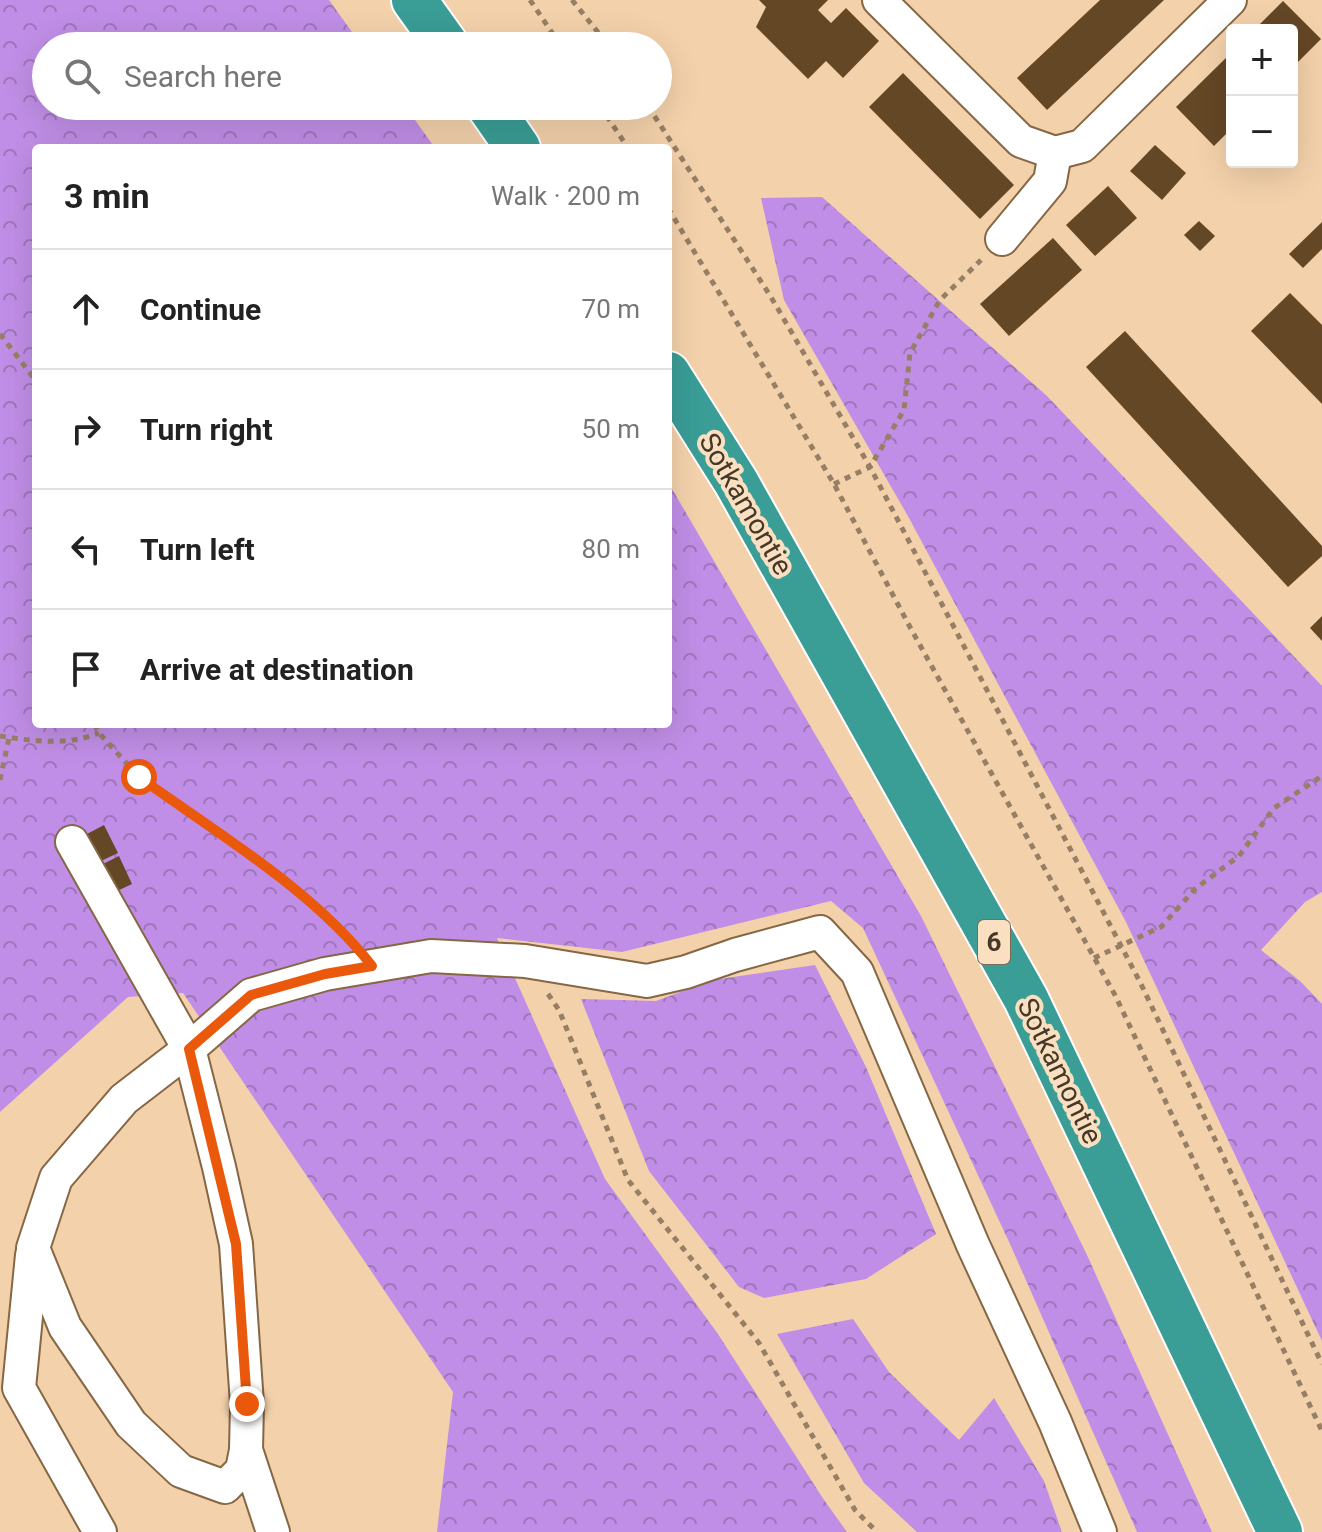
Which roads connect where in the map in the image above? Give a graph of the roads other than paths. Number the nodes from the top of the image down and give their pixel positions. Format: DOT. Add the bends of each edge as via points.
graph roads {
  1 [pos="414,0"];
  2 [pos="879,0"];
  3 [pos="1230,0"];
  4 [pos="437,32"];
  5 [pos="499,120"];
  6 [pos="515,144"];
  7 [pos="1055,153"];
  8 [pos="1002,239"];
  9 [pos="672,380"];
  10 [pos="72,842"];
  11 [pos="189,1049"];
  12 [pos="33,1248"];
  13 [pos="246,1450"];
  14 [pos="100,1532"];
  15 [pos="273,1532"];
  16 [pos="1100,1532"];
  17 [pos="1280,1532"];
  1 -- 4 [label="highway"];
  2 -- 7 [label="street" via="1021,141"];
  3 -- 7 [label="street" via="1082,146"];
  5 -- 6 [label="highway"];
  7 -- 8 [label="street" via="1050,181"];
  9 -- 17 [label="highway, Sotkamontie / 6" via="736,482 1026,999"];
  10 -- 11 [label="street"];
  11 -- 12 [label="street" via="124,1099 56,1178"];
  11 -- 13 [label="street" via="236,1244"];
  11 -- 16 [label="street" via="251,995 325,974 431,956 525,961 647,981 820,932 857,972"];
  12 -- 13 [label="street" via="65,1327 131,1424 181,1471 225,1487 242,1470"];
  12 -- 14 [label="street" via="19,1388"];
  13 -- 15 [label="street"];
}
